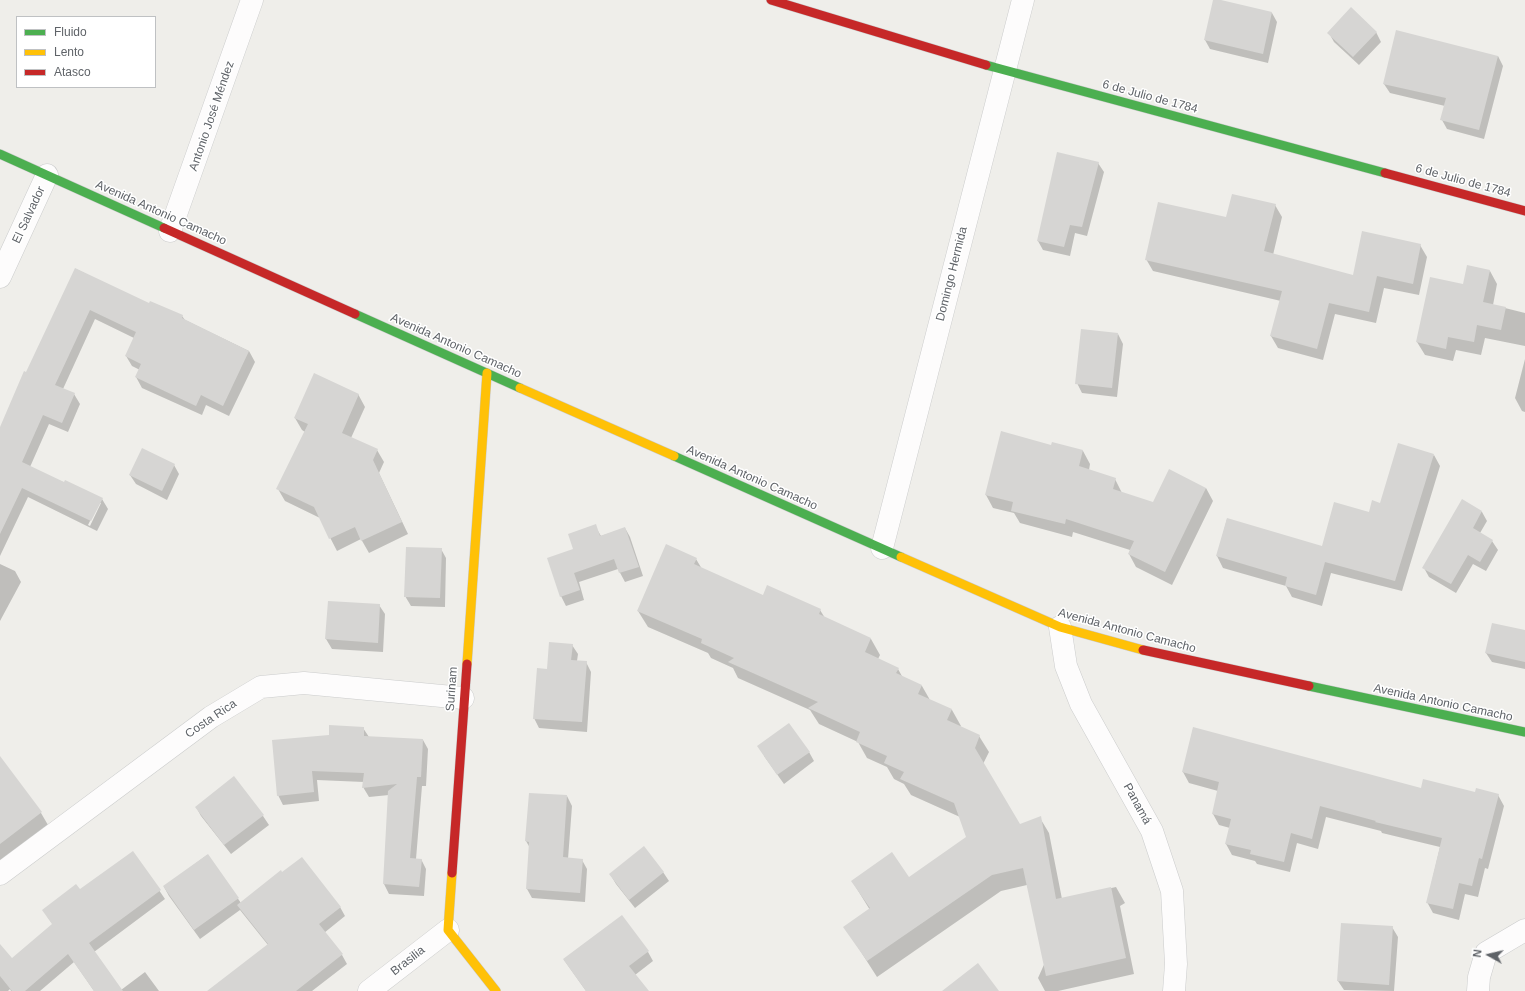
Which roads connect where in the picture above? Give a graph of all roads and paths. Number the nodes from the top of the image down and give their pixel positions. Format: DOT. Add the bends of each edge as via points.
graph roads {
  1 [pos="252,0"];
  2 [pos="771,0"];
  3 [pos="1023,0"];
  4 [pos="1004,70"];
  5 [pos="0,154"];
  6 [pos="47,175"];
  7 [pos="1525,210"];
  8 [pos="170,231"];
  9 [pos="0,276"];
  10 [pos="487,373"];
  11 [pos="882,548"];
  12 [pos="1060,627"];
  13 [pos="463,698"];
  14 [pos="1525,732"];
  15 [pos="0,874"];
  16 [pos="448,930"];
  17 [pos="1525,930"];
  18 [pos="369,991"];
  19 [pos="496,991"];
  20 [pos="1174,991"];
  21 [pos="1478,991"];
  1 -- 8 [label="street, Antonio José Méndez"];
  2 -- 4 [label="street, 6 de Julio de 1784"];
  3 -- 4 [label="street, Domingo Hermida"];
  4 -- 7 [label="street, 6 de Julio de 1784"];
  4 -- 11 [label="street, Domingo Hermida"];
  5 -- 6 [label="street, Avenida Antonio Camacho"];
  6 -- 8 [label="street, Avenida Antonio Camacho"];
  6 -- 9 [label="street, El Salvador"];
  8 -- 10 [label="street, Avenida Antonio Camacho"];
  10 -- 11 [label="street, Avenida Antonio Camacho"];
  10 -- 13 [label="street, Surinam"];
  11 -- 12 [label="street, Avenida Antonio Camacho"];
  12 -- 14 [label="street, Avenida Antonio Camacho" via="1161,654"];
  12 -- 20 [label="street, Panamá" via="1066,666 1081,704 1152,831 1172,891 1176,964"];
  13 -- 15 [label="street, Costa Rica" via="304,683 261,687 211,717"];
  13 -- 16 [label="street, Surinam"];
  16 -- 18 [label="street, Brasilia"];
  16 -- 19 [label="street"];
  17 -- 21 [label="street" via="1486,954 1479,976"];
}
